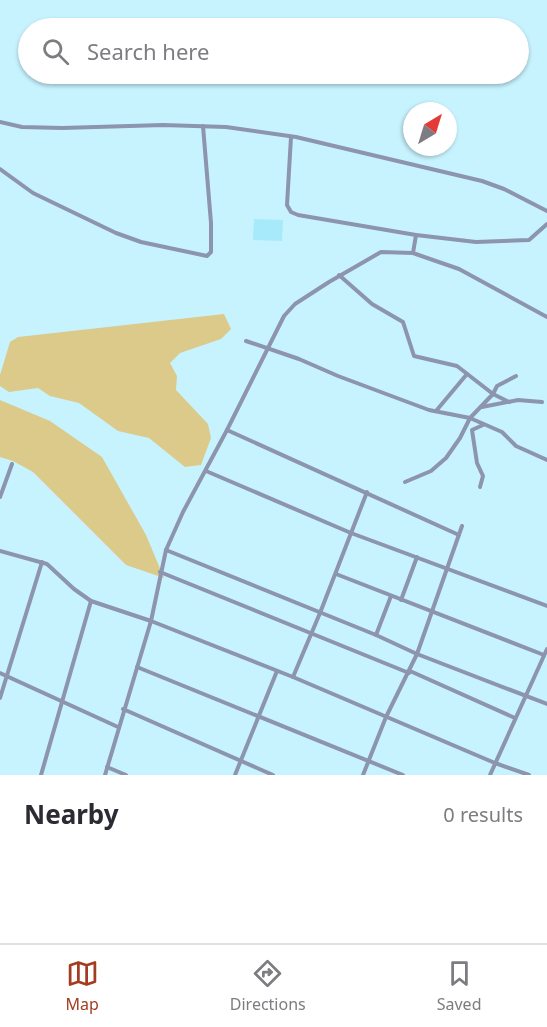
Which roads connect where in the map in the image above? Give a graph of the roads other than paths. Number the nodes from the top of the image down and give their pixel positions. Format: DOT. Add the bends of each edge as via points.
graph roads {
  1 [pos="0,122"];
  2 [pos="204,126"];
  3 [pos="291,137"];
  4 [pos="0,169"];
  5 [pos="547,211"];
  6 [pos="547,224"];
  7 [pos="416,235"];
  8 [pos="413,253"];
  9 [pos="339,275"];
  10 [pos="547,317"];
  11 [pos="246,341"];
  12 [pos="268,349"];
  13 [pos="466,374"];
  14 [pos="516,376"];
  15 [pos="493,394"];
  16 [pos="509,402"];
  17 [pos="542,402"];
  18 [pos="481,408"];
  19 [pos="436,412"];
  20 [pos="470,418"];
  21 [pos="484,424"];
  22 [pos="227,430"];
  23 [pos="547,460"];
  24 [pos="12,464"];
  25 [pos="206,471"];
  26 [pos="405,482"];
  27 [pos="480,487"];
  28 [pos="366,492"];
  29 [pos="0,497"];
  30 [pos="462,526"];
  31 [pos="351,532"];
  32 [pos="459,535"];
  33 [pos="0,550"];
  34 [pos="166,550"];
  35 [pos="417,557"];
  36 [pos="42,562"];
  37 [pos="448,569"];
  38 [pos="160,572"];
  39 [pos="336,574"];
  40 [pos="390,596"];
  41 [pos="401,600"];
  42 [pos="91,601"];
  43 [pos="547,606"];
  44 [pos="432,612"];
  45 [pos="320,613"];
  46 [pos="151,621"];
  47 [pos="312,633"];
  48 [pos="376,635"];
  49 [pos="547,649"];
  50 [pos="417,654"];
  51 [pos="544,655"];
  52 [pos="137,667"];
  53 [pos="277,671"];
  54 [pos="409,672"];
  55 [pos="0,673"];
  56 [pos="7,676"];
  57 [pos="293,677"];
  58 [pos="526,696"];
  59 [pos="0,698"];
  60 [pos="63,702"];
  61 [pos="547,704"];
  62 [pos="123,709"];
  63 [pos="258,716"];
  64 [pos="386,717"];
  65 [pos="515,718"];
  66 [pos="118,727"];
  67 [pos="368,761"];
  68 [pos="240,762"];
  69 [pos="495,764"];
  70 [pos="107,767"];
  71 [pos="41,775"];
  72 [pos="105,775"];
  73 [pos="126,775"];
  74 [pos="235,775"];
  75 [pos="273,775"];
  76 [pos="363,775"];
  77 [pos="403,775"];
  78 [pos="490,775"];
  79 [pos="528,775"];
  1 -- 2 [label="street" via="62,128"];
  2 -- 3 [label="street"];
  2 -- 4 [label="street" via="212,248 207,256 116,233 33,193"];
  3 -- 5 [label="street" via="482,182"];
  3 -- 7 [label="street" via="286,205 291,212"];
  6 -- 7 [label="street" via="535,237 520,242"];
  7 -- 8 [label="street"];
  8 -- 9 [label="street" via="381,252"];
  8 -- 10 [label="street" via="459,269"];
  9 -- 12 [label="street" via="295,304 284,316"];
  9 -- 13 [label="street" via="372,304 403,322 414,356 457,366"];
  11 -- 12 [label="street"];
  12 -- 19 [label="street"];
  12 -- 22 [label="street"];
  13 -- 15 [label="street"];
  13 -- 19 [label="street"];
  14 -- 15 [label="street" via="497,386"];
  15 -- 16 [label="street"];
  15 -- 18 [label="street"];
  16 -- 17 [label="street"];
  16 -- 18 [label="street"];
  18 -- 20 [label="street"];
  19 -- 20 [label="street"];
  20 -- 21 [label="street"];
  20 -- 26 [label="street" via="446,458 431,471"];
  21 -- 23 [label="street" via="502,432 516,446"];
  21 -- 27 [label="street" via="472,430 483,476"];
  22 -- 25 [label="street"];
  22 -- 28 [label="street"];
  24 -- 29 [label="street"];
  25 -- 31 [label="street"];
  25 -- 34 [label="street"];
  28 -- 31 [label="street"];
  28 -- 32 [label="street"];
  30 -- 32 [label="street"];
  31 -- 35 [label="street"];
  31 -- 39 [label="street"];
  32 -- 37 [label="street"];
  33 -- 36 [label="street"];
  34 -- 38 [label="street"];
  34 -- 45 [label="street"];
  35 -- 37 [label="street"];
  35 -- 41 [label="street"];
  36 -- 42 [label="street"];
  36 -- 56 [label="street"];
  37 -- 43 [label="street"];
  37 -- 44 [label="street"];
  38 -- 46 [label="street"];
  38 -- 47 [label="street"];
  39 -- 40 [label="street"];
  39 -- 45 [label="street"];
  40 -- 41 [label="street"];
  40 -- 48 [label="street"];
  41 -- 44 [label="street"];
  42 -- 46 [label="street"];
  42 -- 60 [label="street"];
  44 -- 50 [label="street"];
  44 -- 51 [label="street"];
  45 -- 47 [label="street"];
  45 -- 48 [label="street"];
  46 -- 52 [label="street"];
  46 -- 53 [label="street"];
  47 -- 54 [label="street"];
  47 -- 57 [label="street"];
  48 -- 50 [label="street"];
  49 -- 51 [label="street"];
  50 -- 54 [label="street"];
  50 -- 58 [label="street"];
  51 -- 58 [label="street"];
  52 -- 62 [label="street"];
  52 -- 63 [label="street"];
  53 -- 57 [label="street"];
  53 -- 63 [label="street"];
  54 -- 64 [label="street"];
  54 -- 65 [label="street"];
  55 -- 56 [label="street"];
  56 -- 59 [label="street"];
  56 -- 60 [label="street"];
  57 -- 64 [label="street"];
  58 -- 61 [label="street"];
  58 -- 65 [label="street"];
  60 -- 66 [label="street"];
  60 -- 71 [label="street"];
  62 -- 66 [label="street"];
  62 -- 68 [label="street"];
  63 -- 67 [label="street"];
  63 -- 68 [label="street"];
  64 -- 67 [label="street"];
  64 -- 69 [label="street"];
  65 -- 69 [label="street"];
  66 -- 70 [label="street"];
  67 -- 76 [label="street"];
  67 -- 77 [label="street"];
  68 -- 74 [label="street"];
  68 -- 75 [label="street"];
  69 -- 78 [label="street"];
  69 -- 79 [label="street"];
  70 -- 72 [label="street"];
  70 -- 73 [label="street"];
}
